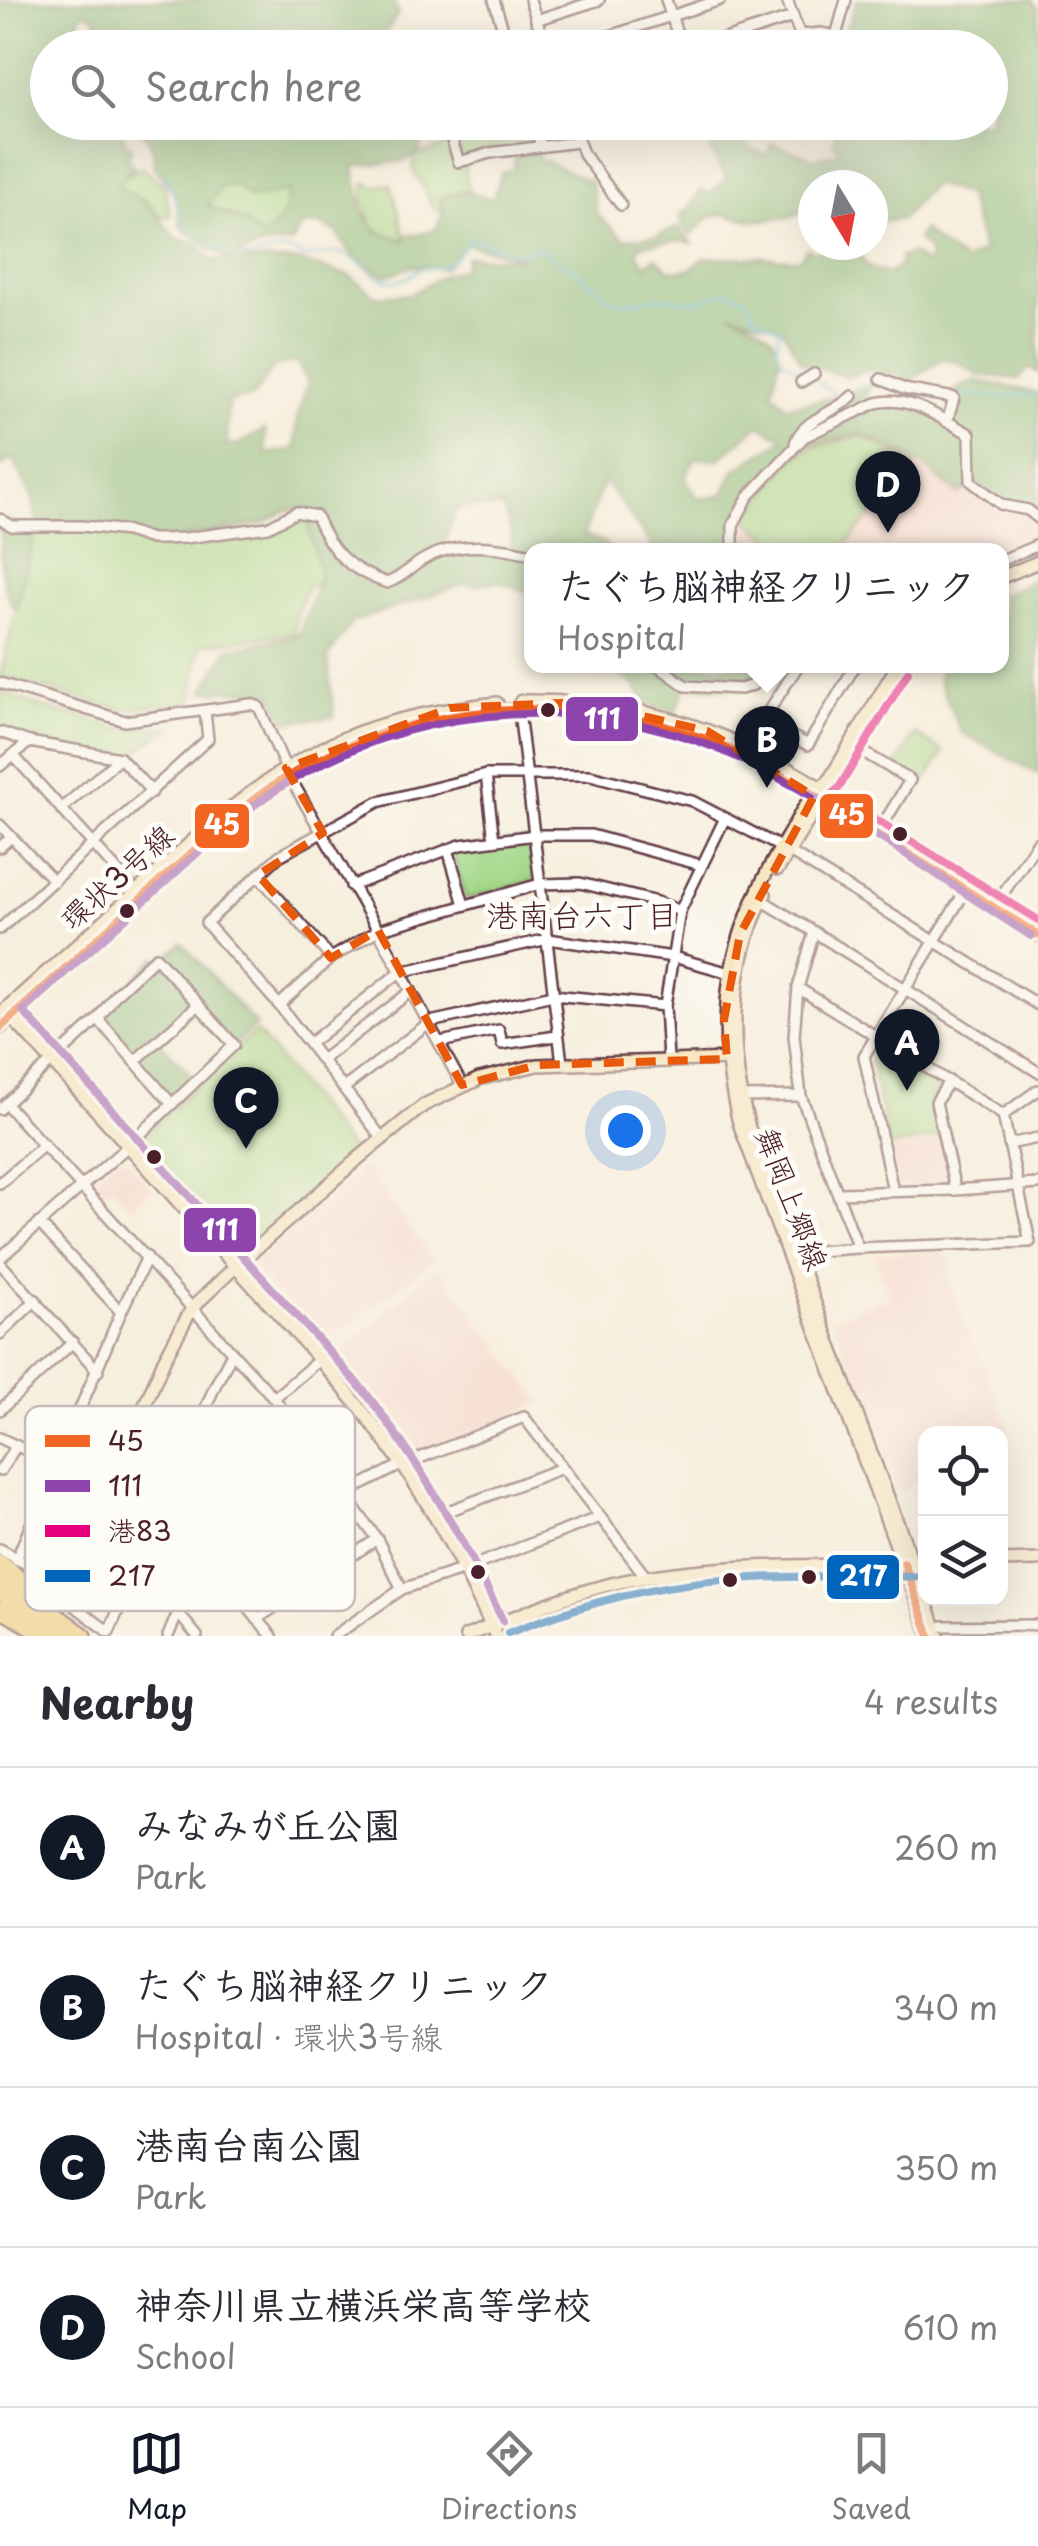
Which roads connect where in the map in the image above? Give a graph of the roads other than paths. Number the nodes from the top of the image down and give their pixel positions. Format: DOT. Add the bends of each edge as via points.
graph roads {
  1 [pos="494,0"];
  2 [pos="530,0"];
  3 [pos="598,0"];
  4 [pos="666,0"];
  5 [pos="720,0"];
  6 [pos="787,0"];
  7 [pos="846,0"];
  8 [pos="671,16"];
  9 [pos="793,17"];
  10 [pos="536,20"];
  11 [pos="503,30"];
  12 [pos="540,30"];
  13 [pos="628,30"];
  14 [pos="676,30"];
  15 [pos="752,30"];
  16 [pos="798,30"];
  17 [pos="838,30"];
  18 [pos="452,140"];
  19 [pos="539,140"];
  20 [pos="577,142"];
  21 [pos="541,146"];
  22 [pos="621,205"];
  23 [pos="884,380"];
  24 [pos="852,396"];
  25 [pos="946,422"];
  26 [pos="795,447"];
  27 [pos="1038,518"];
  28 [pos="0,519"];
  29 [pos="732,543"];
  30 [pos="1038,545"];
  31 [pos="524,552"];
  32 [pos="1009,557"];
  33 [pos="1038,562"];
  34 [pos="1009,574"];
  35 [pos="668,673"];
  36 [pos="769,673"];
  37 [pos="794,673"];
  38 [pos="851,673"];
  39 [pos="893,673"];
  40 [pos="0,683"];
  41 [pos="518,704"];
  42 [pos="205,711"];
  43 [pos="763,721"];
  44 [pos="0,732"];
  45 [pos="28,742"];
  46 [pos="850,744"];
  47 [pos="744,751"];
  48 [pos="13,755"];
  49 [pos="120,758"];
  50 [pos="0,766"];
  51 [pos="288,772"];
  52 [pos="486,775"];
  53 [pos="527,775"];
  54 [pos="822,791"];
  55 [pos="152,792"];
  56 [pos="62,809"];
  57 [pos="724,818"];
  58 [pos="0,825"];
  59 [pos="882,826"];
  60 [pos="323,832"];
  61 [pos="535,835"];
  62 [pos="12,837"];
  63 [pos="494,840"];
  64 [pos="94,845"];
  65 [pos="0,847"];
  66 [pos="448,849"];
  67 [pos="785,849"];
  68 [pos="1037,849"];
  69 [pos="701,865"];
  70 [pos="258,874"];
  71 [pos="54,881"];
  72 [pos="540,884"];
  73 [pos="352,886"];
  74 [pos="968,887"];
  75 [pos="139,895"];
  76 [pos="758,898"];
  77 [pos="464,904"];
  78 [pos="996,904"];
  79 [pos="680,911"];
  80 [pos="1038,925"];
  81 [pos="0,929"];
  82 [pos="378,930"];
  83 [pos="814,932"];
  84 [pos="1038,935"];
  85 [pos="548,939"];
  86 [pos="936,941"];
  87 [pos="673,957"];
  88 [pos="331,958"];
  89 [pos="400,972"];
  90 [pos="730,973"];
  91 [pos="798,988"];
  92 [pos="905,990"];
  93 [pos="410,992"];
  94 [pos="553,995"];
  95 [pos="279,1004"];
  96 [pos="198,1005"];
  97 [pos="664,1006"];
  98 [pos="1038,1006"];
  99 [pos="4,1012"];
  100 [pos="98,1019"];
  101 [pos="430,1022"];
  102 [pos="0,1028"];
  103 [pos="558,1036"];
  104 [pos="877,1036"];
  105 [pos="440,1042"];
  106 [pos="310,1043"];
  107 [pos="323,1059"];
  108 [pos="731,1059"];
  109 [pos="668,1060"];
  110 [pos="135,1061"];
  111 [pos="53,1062"];
  112 [pos="562,1064"];
  113 [pos="1038,1072"];
  114 [pos="949,1081"];
  115 [pos="462,1085"];
  116 [pos="344,1088"];
  117 [pos="1038,1090"];
  118 [pos="801,1096"];
  119 [pos="737,1098"];
  120 [pos="172,1104"];
  121 [pos="3,1106"];
  122 [pos="1003,1116"];
  123 [pos="382,1138"];
  124 [pos="1038,1138"];
  125 [pos="1009,1144"];
  126 [pos="44,1145"];
  127 [pos="129,1145"];
  128 [pos="0,1183"];
  129 [pos="82,1184"];
  130 [pos="1038,1184"];
  131 [pos="1018,1187"];
  132 [pos="955,1190"];
  133 [pos="892,1191"];
  134 [pos="838,1193"];
  135 [pos="39,1223"];
  136 [pos="1034,1242"];
  137 [pos="858,1248"];
  138 [pos="792,1253"];
  139 [pos="147,1258"];
  140 [pos="0,1260"];
  141 [pos="236,1266"];
  142 [pos="36,1300"];
  143 [pos="192,1308"];
  144 [pos="121,1312"];
  145 [pos="0,1334"];
  146 [pos="73,1342"];
  147 [pos="232,1353"];
  148 [pos="320,1359"];
  149 [pos="98,1371"];
  150 [pos="274,1398"];
  151 [pos="82,1406"];
  152 [pos="144,1406"];
  153 [pos="206,1406"];
  154 [pos="280,1406"];
  155 [pos="0,1410"];
  156 [pos="0,1438"];
  157 [pos="16,1446"];
  158 [pos="25,1450"];
  159 [pos="402,1464"];
  160 [pos="562,1468"];
  161 [pos="0,1471"];
  162 [pos="355,1488"];
  163 [pos="355,1509"];
  164 [pos="435,1516"];
  165 [pos="600,1517"];
  166 [pos="25,1527"];
  167 [pos="377,1539"];
  168 [pos="0,1549"];
  169 [pos="355,1554"];
  170 [pos="1038,1560"];
  171 [pos="8,1561"];
  172 [pos="1008,1561"];
  173 [pos="914,1563"];
  174 [pos="465,1569"];
  175 [pos="646,1577"];
  176 [pos="0,1580"];
  177 [pos="402,1589"];
  178 [pos="0,1592"];
  179 [pos="25,1595"];
  180 [pos="0,1609"];
  181 [pos="25,1609"];
  182 [pos="28,1611"];
  183 [pos="51,1611"];
  184 [pos="55,1611"];
  185 [pos="82,1611"];
  186 [pos="179,1611"];
  187 [pos="250,1611"];
  188 [pos="269,1611"];
  189 [pos="178,1614"];
  190 [pos="62,1618"];
  191 [pos="257,1619"];
  192 [pos="1038,1624"];
  193 [pos="494,1631"];
  194 [pos="932,1632"];
  195 [pos="111,1634"];
  196 [pos="49,1636"];
  197 [pos="65,1636"];
  198 [pos="84,1636"];
  199 [pos="168,1636"];
  200 [pos="197,1636"];
  201 [pos="272,1636"];
  202 [pos="334,1636"];
  203 [pos="466,1636"];
  1 -- 11 [label="street"];
  2 -- 10 [label="street"];
  3 -- 10 [label="street"];
  4 -- 8 [label="street"];
  5 -- 8 [label="street"];
  6 -- 9 [label="street"];
  7 -- 17 [label="street"];
  8 -- 13 [label="street"];
  8 -- 14 [label="street"];
  9 -- 15 [label="street"];
  9 -- 16 [label="street"];
  10 -- 12 [label="street"];
  18 -- 21 [label="street" via="459,162"];
  19 -- 21 [label="street"];
  20 -- 21 [label="street"];
  20 -- 22 [label="street"];
  23 -- 25 [label="street" via="954,398"];
  24 -- 26 [label="street" via="806,427"];
  25 -- 26 [label="street" via="910,403 887,400 816,430"];
  25 -- 27 [label="street" via="970,434 972,482 1002,506"];
  26 -- 29 [label="street" via="748,498"];
  28 -- 31 [label="street" via="12,526 62,524 184,538 268,526 296,512 316,516 338,554 387,583 451,548"];
  30 -- 32 [label="street"];
  33 -- 34 [label="street"];
  35 -- 36 [label="street" via="686,686 741,689"];
  37 -- 43 [label="street"];
  38 -- 43 [label="street" via="808,745"];
  39 -- 46 [label="street, 舞岡上郷線"];
  40 -- 42 [label="street" via="126,721"];
  41 -- 47 [label="street, 環状3号線" via="647,722"];
  41 -- 51 [label="street, 環状3号線" via="377,735"];
  41 -- 53 [label="street"];
  42 -- 51 [label="street" via="259,707"];
  42 -- 55 [label="street" via="208,739"];
  43 -- 47 [label="street"];
  44 -- 45 [label="street"];
  45 -- 48 [label="street"];
  45 -- 49 [label="street"];
  46 -- 54 [label="street, 舞岡上郷線"];
  46 -- 59 [label="street" via="910,780"];
  47 -- 54 [label="street, 環状3号線"];
  48 -- 50 [label="street"];
  48 -- 56 [label="street"];
  49 -- 55 [label="street"];
  49 -- 56 [label="street"];
  51 -- 60 [label="street"];
  51 -- 75 [label="street, 環状3号線"];
  52 -- 53 [label="street"];
  52 -- 60 [label="street" via="378,802"];
  52 -- 63 [label="street"];
  53 -- 57 [label="street" via="590,774 692,801"];
  53 -- 61 [label="street"];
  54 -- 59 [label="street, 環状3号線"];
  54 -- 67 [label="street, 舞岡上郷線"];
  54 -- 74 [label="street, 環状3号線"];
  55 -- 64 [label="street"];
  56 -- 64 [label="street"];
  57 -- 67 [label="street"];
  57 -- 69 [label="street"];
  58 -- 62 [label="street"];
  59 -- 74 [label="street, 環状3号線"];
  60 -- 70 [label="street"];
  60 -- 73 [label="street"];
  61 -- 63 [label="street"];
  61 -- 69 [label="street" via="591,835"];
  61 -- 72 [label="street"];
  62 -- 65 [label="street"];
  62 -- 71 [label="street"];
  63 -- 66 [label="street"];
  64 -- 71 [label="street"];
  64 -- 75 [label="street"];
  66 -- 73 [label="street"];
  66 -- 77 [label="street"];
  67 -- 76 [label="street, 舞岡上郷線"];
  67 -- 86 [label="street"];
  68 -- 78 [label="street"];
  69 -- 79 [label="street"];
  70 -- 88 [label="street"];
  70 -- 95 [label="street" via="206,923"];
  71 -- 81 [label="street"];
  72 -- 77 [label="street"];
  72 -- 79 [label="street" via="580,884"];
  72 -- 85 [label="street"];
  73 -- 82 [label="street"];
  74 -- 78 [label="street, 環状3号線"];
  74 -- 86 [label="street"];
  75 -- 99 [label="street, 環状3号線"];
  76 -- 83 [label="street"];
  76 -- 90 [label="street, 舞岡上郷線"];
  76 -- 108 [label="street, 舞岡上郷線" via="738,974"];
  77 -- 82 [label="street"];
  78 -- 80 [label="street, 環状3号線"];
  78 -- 84 [label="street, 環状3号線"];
  79 -- 87 [label="street"];
  82 -- 88 [label="street"];
  82 -- 89 [label="street"];
  83 -- 91 [label="street"];
  83 -- 92 [label="street"];
  85 -- 87 [label="street"];
  85 -- 89 [label="street"];
  85 -- 94 [label="street"];
  86 -- 92 [label="street"];
  86 -- 98 [label="street"];
  87 -- 90 [label="street"];
  87 -- 97 [label="street"];
  88 -- 95 [label="street"];
  89 -- 93 [label="street"];
  89 -- 106 [label="street"];
  90 -- 108 [label="street, 舞岡上郷線" via="724,1020"];
  91 -- 104 [label="street"];
  91 -- 118 [label="street" via="794,1036"];
  92 -- 104 [label="street"];
  92 -- 113 [label="street"];
  93 -- 101 [label="street"];
  93 -- 107 [label="street"];
  94 -- 97 [label="street"];
  94 -- 101 [label="street"];
  94 -- 103 [label="street"];
  95 -- 106 [label="street"];
  96 -- 100 [label="street" via="156,958"];
  96 -- 110 [label="street"];
  96 -- 120 [label="street" via="234,1045"];
  97 -- 109 [label="street"];
  99 -- 102 [label="street, 環状3号線"];
  99 -- 111 [label="street"];
  100 -- 110 [label="street"];
  100 -- 111 [label="street"];
  101 -- 105 [label="street"];
  101 -- 116 [label="street"];
  103 -- 105 [label="street" via="502,1044 499,1030"];
  103 -- 112 [label="street"];
  104 -- 114 [label="street"];
  104 -- 133 [label="street" via="864,1056"];
  105 -- 115 [label="street"];
  106 -- 107 [label="street"];
  107 -- 116 [label="street"];
  108 -- 109 [label="street"];
  108 -- 119 [label="street, 舞岡上郷線"];
  109 -- 112 [label="street"];
  110 -- 120 [label="street"];
  111 -- 121 [label="street"];
  111 -- 127 [label="street"];
  112 -- 115 [label="street" via="516,1068"];
  114 -- 122 [label="street"];
  114 -- 132 [label="street" via="936,1102"];
  115 -- 123 [label="street"];
  116 -- 123 [label="street"];
  117 -- 122 [label="street"];
  118 -- 119 [label="street"];
  118 -- 134 [label="street"];
  119 -- 138 [label="street, 舞岡上郷線"];
  120 -- 127 [label="street"];
  121 -- 126 [label="street"];
  122 -- 125 [label="street"];
  123 -- 141 [label="street"];
  124 -- 125 [label="street"];
  125 -- 131 [label="street"];
  126 -- 128 [label="street"];
  126 -- 129 [label="street"];
  127 -- 129 [label="street"];
  127 -- 141 [label="street"];
  129 -- 135 [label="street"];
  129 -- 139 [label="street"];
  130 -- 131 [label="street"];
  131 -- 132 [label="street"];
  131 -- 136 [label="street"];
  132 -- 133 [label="street"];
  133 -- 134 [label="street"];
  134 -- 137 [label="street"];
  135 -- 140 [label="street"];
  135 -- 144 [label="street"];
  136 -- 137 [label="street"];
  137 -- 138 [label="street"];
  138 -- 173 [label="street, 舞岡上郷線"];
  139 -- 143 [label="street"];
  139 -- 144 [label="street"];
  140 -- 142 [label="street"];
  141 -- 143 [label="street"];
  141 -- 148 [label="street"];
  142 -- 145 [label="street"];
  142 -- 146 [label="street"];
  143 -- 147 [label="street"];
  143 -- 152 [label="street"];
  144 -- 149 [label="street"];
  146 -- 149 [label="street"];
  146 -- 155 [label="street"];
  147 -- 150 [label="street"];
  147 -- 153 [label="street"];
  148 -- 150 [label="street"];
  148 -- 159 [label="street"];
  149 -- 151 [label="street"];
  150 -- 154 [label="street"];
  156 -- 157 [label="street"];
  157 -- 158 [label="street"];
  157 -- 161 [label="street"];
  159 -- 160 [label="street" via="524,1417"];
  159 -- 162 [label="street"];
  159 -- 164 [label="street"];
  160 -- 164 [label="street"];
  160 -- 165 [label="street"];
  163 -- 167 [label="street"];
  164 -- 174 [label="street"];
  165 -- 174 [label="street"];
  165 -- 175 [label="street"];
  166 -- 171 [label="street"];
  167 -- 169 [label="street"];
  167 -- 177 [label="street"];
  168 -- 171 [label="street"];
  170 -- 172 [label="street"];
  173 -- 175 [label="street" via="715,1568"];
  173 -- 194 [label="street, 舞岡上郷線"];
  174 -- 177 [label="street"];
  174 -- 193 [label="street"];
  175 -- 193 [label="street" via="567,1597"];
  176 -- 179 [label="highway"];
  177 -- 202 [label="street"];
  178 -- 181 [label="highway"];
  180 -- 196 [label="highway"];
  182 -- 197 [label="highway"];
  183 -- 190 [label="highway"];
  184 -- 190 [label="highway"];
  185 -- 195 [label="street"];
  186 -- 189 [label="street"];
  187 -- 191 [label="street"];
  188 -- 191 [label="street"];
  189 -- 199 [label="street"];
  189 -- 200 [label="street"];
  190 -- 198 [label="highway"];
  191 -- 201 [label="street"];
  192 -- 194 [label="street"];
  193 -- 203 [label="street"];
}
